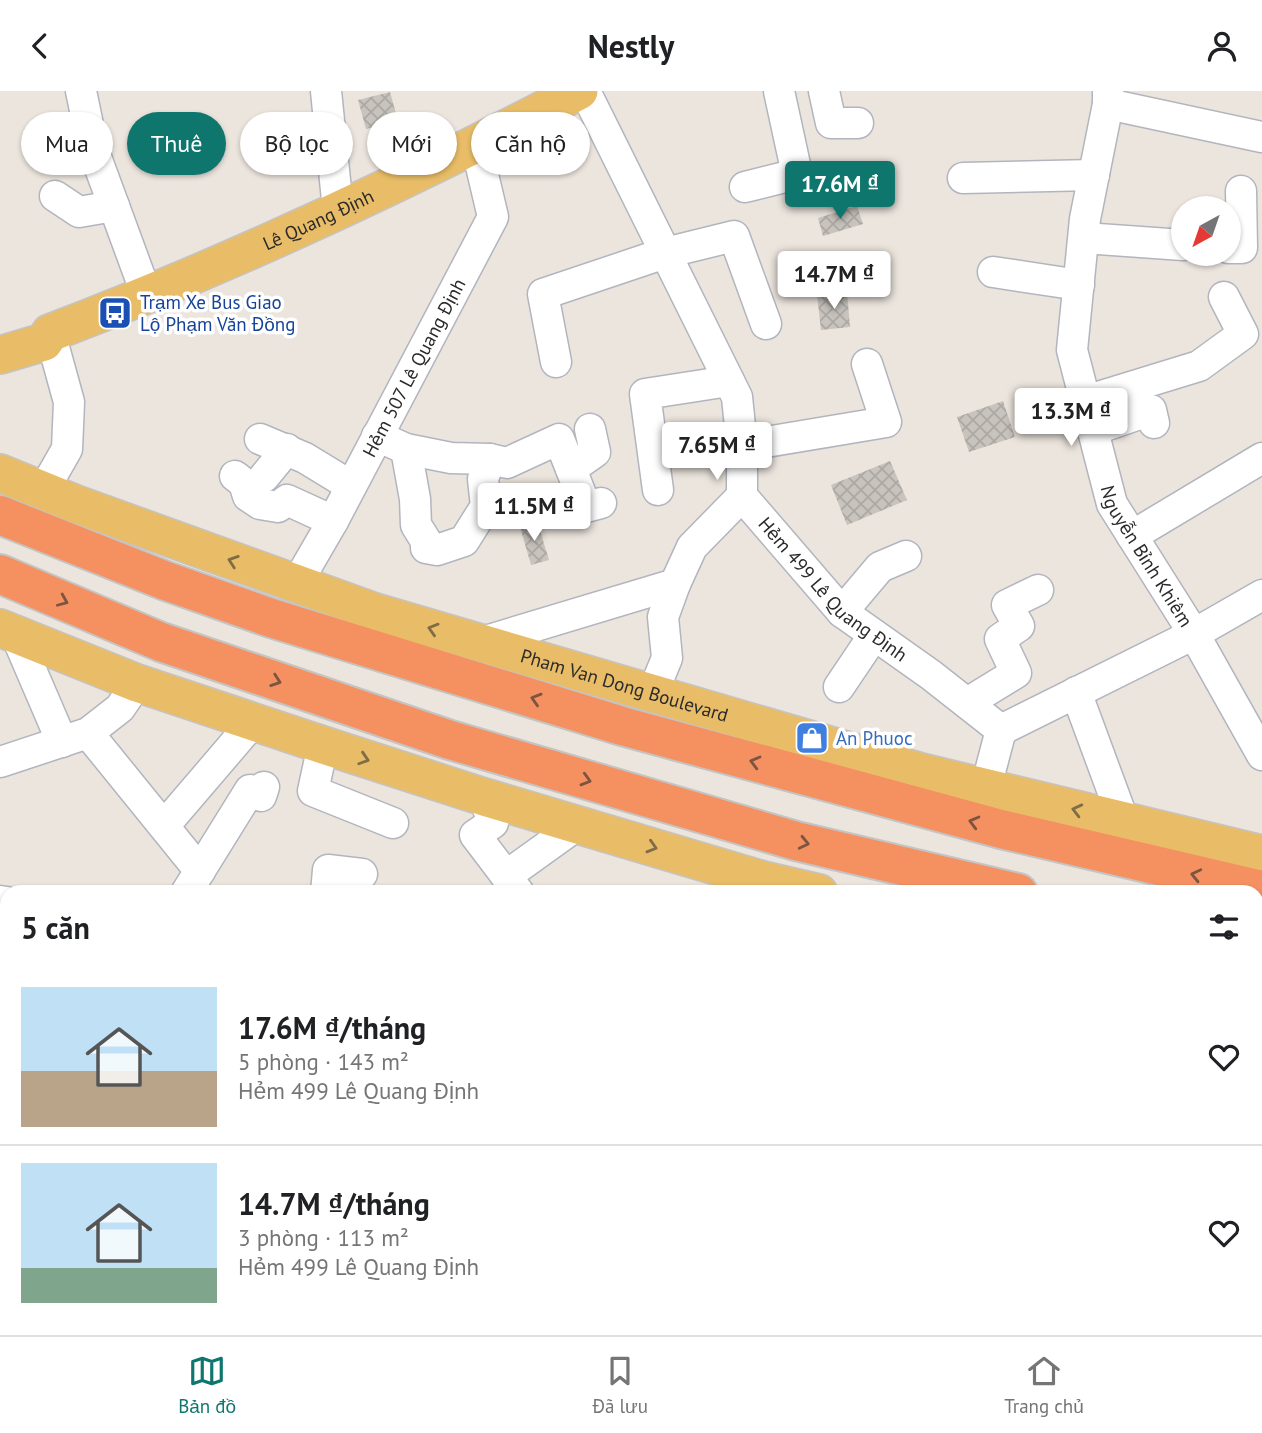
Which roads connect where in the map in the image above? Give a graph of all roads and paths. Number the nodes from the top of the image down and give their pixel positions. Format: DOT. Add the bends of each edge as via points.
graph roads {
  1 [pos="81,91"];
  2 [pos="326,91"];
  3 [pos="579,91"];
  4 [pos="585,91"];
  5 [pos="779,91"];
  6 [pos="824,91"];
  7 [pos="1108,97"];
  8 [pos="539,112"];
  9 [pos="858,123"];
  10 [pos="1262,137"];
  11 [pos="471,147"];
  12 [pos="482,175"];
  13 [pos="1094,175"];
  14 [pos="963,178"];
  15 [pos="745,187"];
  16 [pos="1241,191"];
  17 [pos="55,196"];
  18 [pos="1241,196"];
  19 [pos="114,206"];
  20 [pos="338,210"];
  21 [pos="1084,238"];
  22 [pos="1171,244"];
  23 [pos="665,253"];
  24 [pos="993,272"];
  25 [pos="1079,285"];
  26 [pos="147,296"];
  27 [pos="1224,297"];
  28 [pos="766,324"];
  29 [pos="50,333"];
  30 [pos="0,334"];
  31 [pos="0,355"];
  32 [pos="556,362"];
  33 [pos="867,365"];
  34 [pos="729,381"];
  35 [pos="1085,401"];
  36 [pos="1154,423"];
  37 [pos="590,429"];
  38 [pos="1093,430"];
  39 [pos="377,436"];
  40 [pos="742,446"];
  41 [pos="406,449"];
  42 [pos="1262,458"];
  43 [pos="490,459"];
  44 [pos="571,469"];
  45 [pos="0,473"];
  46 [pos="351,486"];
  47 [pos="43,491"];
  48 [pos="658,491"];
  49 [pos="743,496"];
  50 [pos="601,502"];
  51 [pos="0,515"];
  52 [pos="333,520"];
  53 [pos="1132,536"];
  54 [pos="906,556"];
  55 [pos="0,574"];
  56 [pos="298,583"];
  57 [pos="675,584"];
  58 [pos="1038,590"];
  59 [pos="1262,595"];
  60 [pos="842,612"];
  61 [pos="8,632"];
  62 [pos="1194,634"];
  63 [pos="874,635"];
  64 [pos="479,643"];
  65 [pos="137,683"];
  66 [pos="839,687"];
  67 [pos="653,692"];
  68 [pos="1076,692"];
  69 [pos="967,703"];
  70 [pos="253,722"];
  71 [pos="1001,730"];
  72 [pos="76,738"];
  73 [pos="323,745"];
  74 [pos="1262,755"];
  75 [pos="0,762"];
  76 [pos="264,787"];
  77 [pos="986,787"];
  78 [pos="484,797"];
  79 [pos="713,817"];
  80 [pos="1124,822"];
  81 [pos="393,823"];
  82 [pos="577,825"];
  83 [pos="164,826"];
  84 [pos="1262,854"];
  85 [pos="362,874"];
  86 [pos="193,882"];
  87 [pos="513,884"];
  88 [pos="327,885"];
  89 [pos="755,885"];
  90 [pos="757,885"];
  91 [pos="984,885"];
  92 [pos="1241,885"];
  1 -- 19 [label="street" via="93,149"];
  2 -- 20 [label="street"];
  3 -- 8 [label="main road, Lê Quang Định"];
  4 -- 23 [label="street"];
  5 -- 15 [label="street" via="797,174"];
  6 -- 9 [label="street" via="831,123"];
  7 -- 10 [label="street"];
  7 -- 13 [label="street, Nguyễn Bỉnh Khiêm"];
  11 -- 20 [label="main road, Lê Quang Định"];
  12 -- 39 [label="street, Hẻm 507 Lê Quang Định" via="493,217"];
  13 -- 14 [label="street"];
  13 -- 21 [label="street, Nguyễn Bỉnh Khiêm"];
  16 -- 18 [label="street"];
  17 -- 19 [label="street" via="79,212"];
  19 -- 26 [label="street"];
  20 -- 26 [label="main road, Lê Quang Định"];
  21 -- 22 [label="street"];
  21 -- 25 [label="street, Nguyễn Bỉnh Khiêm"];
  23 -- 28 [label="street" via="734,236"];
  23 -- 32 [label="street" via="543,294"];
  23 -- 34 [label="street"];
  24 -- 25 [label="street"];
  25 -- 35 [label="street, Nguyễn Bỉnh Khiêm" via="1072,350"];
  26 -- 29 [label="main road, Lê Quang Định"];
  27 -- 35 [label="street" via="1243,334 1199,366"];
  29 -- 30 [label="main road, Lê Quang Định" via="40,327"];
  29 -- 31 [label="main road, Lê Quang Định" via="44,342"];
  29 -- 47 [label="street" via="69,402 66,449"];
  33 -- 40 [label="street" via="886,422"];
  34 -- 40 [label="street" via="737,397"];
  34 -- 48 [label="street" via="645,394"];
  35 -- 38 [label="street, Nguyễn Bỉnh Khiêm"];
  36 -- 38 [label="street" via="1151,410"];
  37 -- 44 [label="street" via="595,452"];
  38 -- 53 [label="street, Nguyễn Bỉnh Khiêm" via="1112,504"];
  39 -- 41 [label="street"];
  39 -- 46 [label="street, Hẻm 507 Lê Quang Định"];
  40 -- 49 [label="street"];
  41 -- 43 [label="street" via="451,458"];
  41 -- 43 [label="street" via="416,526 426,548 437,550 464,541 486,506 484,479"];
  42 -- 53 [label="street"];
  43 -- 44 [label="street" via="508,463 559,439"];
  44 -- 50 [label="street" via="586,507"];
  45 -- 47 [label="main road, Pham Van Dong Boulevard"];
  46 -- 52 [label="street, Hẻm 507 Lê Quang Định"];
  46 -- 52 [label="street" via="274,444 244,483 248,496 260,504 278,507 286,500"];
  56 -- 47 [label="main road, Pham Van Dong Boulevard, one-way"];
  49 -- 57 [label="street" via="692,547"];
  49 -- 60 [label="street, Hẻm 499 Lê Quang Định"];
  92 -- 51 [label="highway, Pham Van Dong Boulevard, one-way" via="1001,829 622,726 271,618 166,582"];
  52 -- 56 [label="street, Hẻm 507 Lê Quang Định"];
  53 -- 62 [label="street, Nguyễn Bỉnh Khiêm"];
  54 -- 60 [label="street" via="880,568"];
  55 -- 79 [label="highway, one-way" via="174,647 450,740"];
  64 -- 56 [label="main road, Pham Van Dong Boulevard, one-way"];
  57 -- 64 [label="street"];
  57 -- 67 [label="street" via="663,617 667,658"];
  58 -- 69 [label="street" via="1007,605 1019,626 1000,639 1016,673"];
  59 -- 62 [label="street"];
  60 -- 63 [label="street, Hẻm 499 Lê Quang Định"];
  61 -- 65 [label="main road"];
  61 -- 72 [label="street"];
  62 -- 68 [label="street"];
  62 -- 74 [label="street, Nguyễn Bỉnh Khiêm"];
  63 -- 66 [label="street"];
  63 -- 69 [label="street, Hẻm 499 Lê Quang Định"];
  64 -- 67 [label="main road, Pham Van Dong Boulevard"];
  65 -- 70 [label="main road"];
  65 -- 72 [label="street" via="120,708"];
  67 -- 77 [label="main road, Pham Van Dong Boulevard"];
  68 -- 71 [label="street"];
  68 -- 80 [label="street"];
  69 -- 71 [label="street, Hẻm 499 Lê Quang Định"];
  70 -- 73 [label="main road"];
  70 -- 83 [label="street"];
  71 -- 77 [label="street"];
  72 -- 75 [label="street"];
  72 -- 83 [label="street"];
  73 -- 78 [label="main road, one-way"];
  73 -- 81 [label="street" via="313,791"];
  76 -- 86 [label="street" via="261,796 250,790"];
  80 -- 77 [label="main road, Pham Van Dong Boulevard, one-way"];
  78 -- 82 [label="main road"];
  78 -- 87 [label="street" via="493,823 475,835"];
  79 -- 90 [label="main road"];
  79 -- 91 [label="highway, one-way"];
  80 -- 84 [label="main road, Pham Van Dong Boulevard"];
  82 -- 87 [label="street"];
  82 -- 89 [label="main road, one-way"];
  83 -- 86 [label="street"];
  85 -- 88 [label="street" via="328,870"];
}
